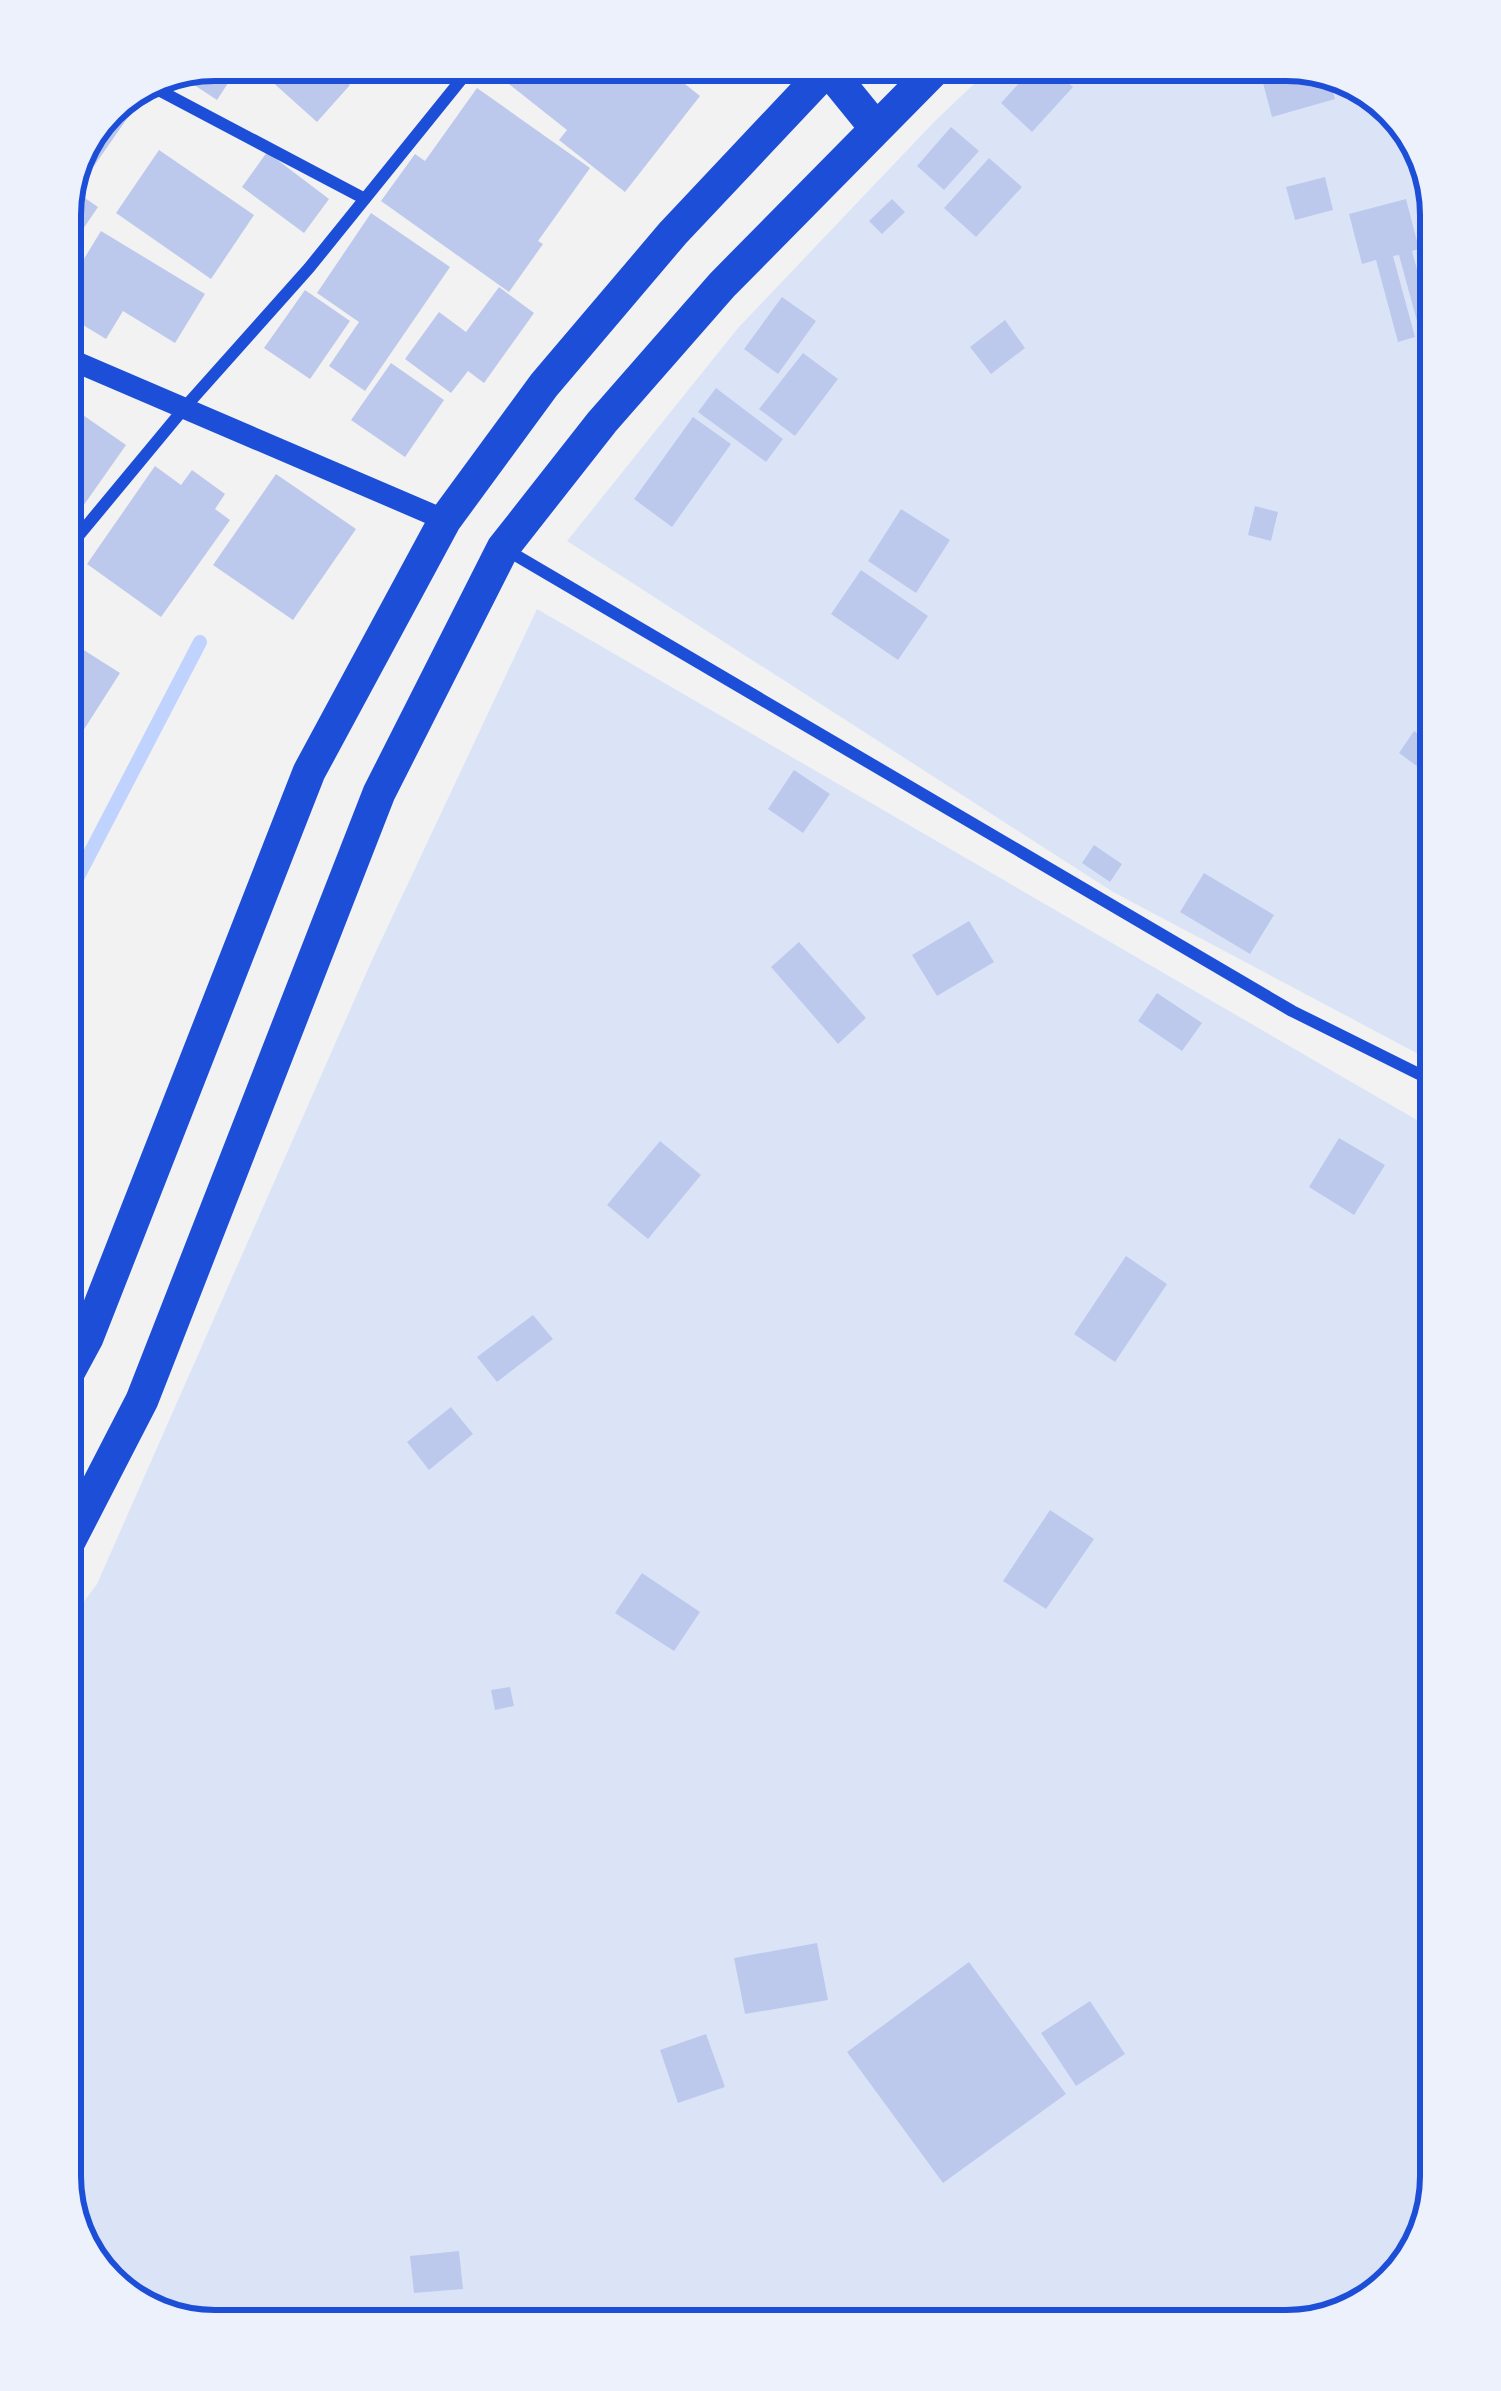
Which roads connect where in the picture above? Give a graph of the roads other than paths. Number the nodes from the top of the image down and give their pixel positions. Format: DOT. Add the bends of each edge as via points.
graph roads {
  1 [pos="460,81"];
  2 [pos="816,81"];
  3 [pos="843,81"];
  4 [pos="922,81"];
  5 [pos="163,92"];
  6 [pos="874,128"];
  7 [pos="365,199"];
  8 [pos="81,364"];
  9 [pos="186,406"];
  10 [pos="445,520"];
  11 [pos="81,532"];
  12 [pos="503,548"];
  13 [pos="1420,1075"];
  14 [pos="81,1349"];
  15 [pos="81,1518"];
  1 -- 7 [label="street"];
  2 -- 10 [label="highway" via="558,368"];
  3 -- 6 [label="highway"];
  4 -- 6 [label="highway"];
  5 -- 7 [label="street"];
  6 -- 12 [label="highway" via="722,285"];
  7 -- 9 [label="street"];
  8 -- 9 [label="street"];
  9 -- 10 [label="street"];
  9 -- 11 [label="street"];
  10 -- 14 [label="highway" via="309,772"];
  12 -- 13 [label="street" via="1292,1011"];
  12 -- 15 [label="highway" via="379,793 142,1400"];
}
